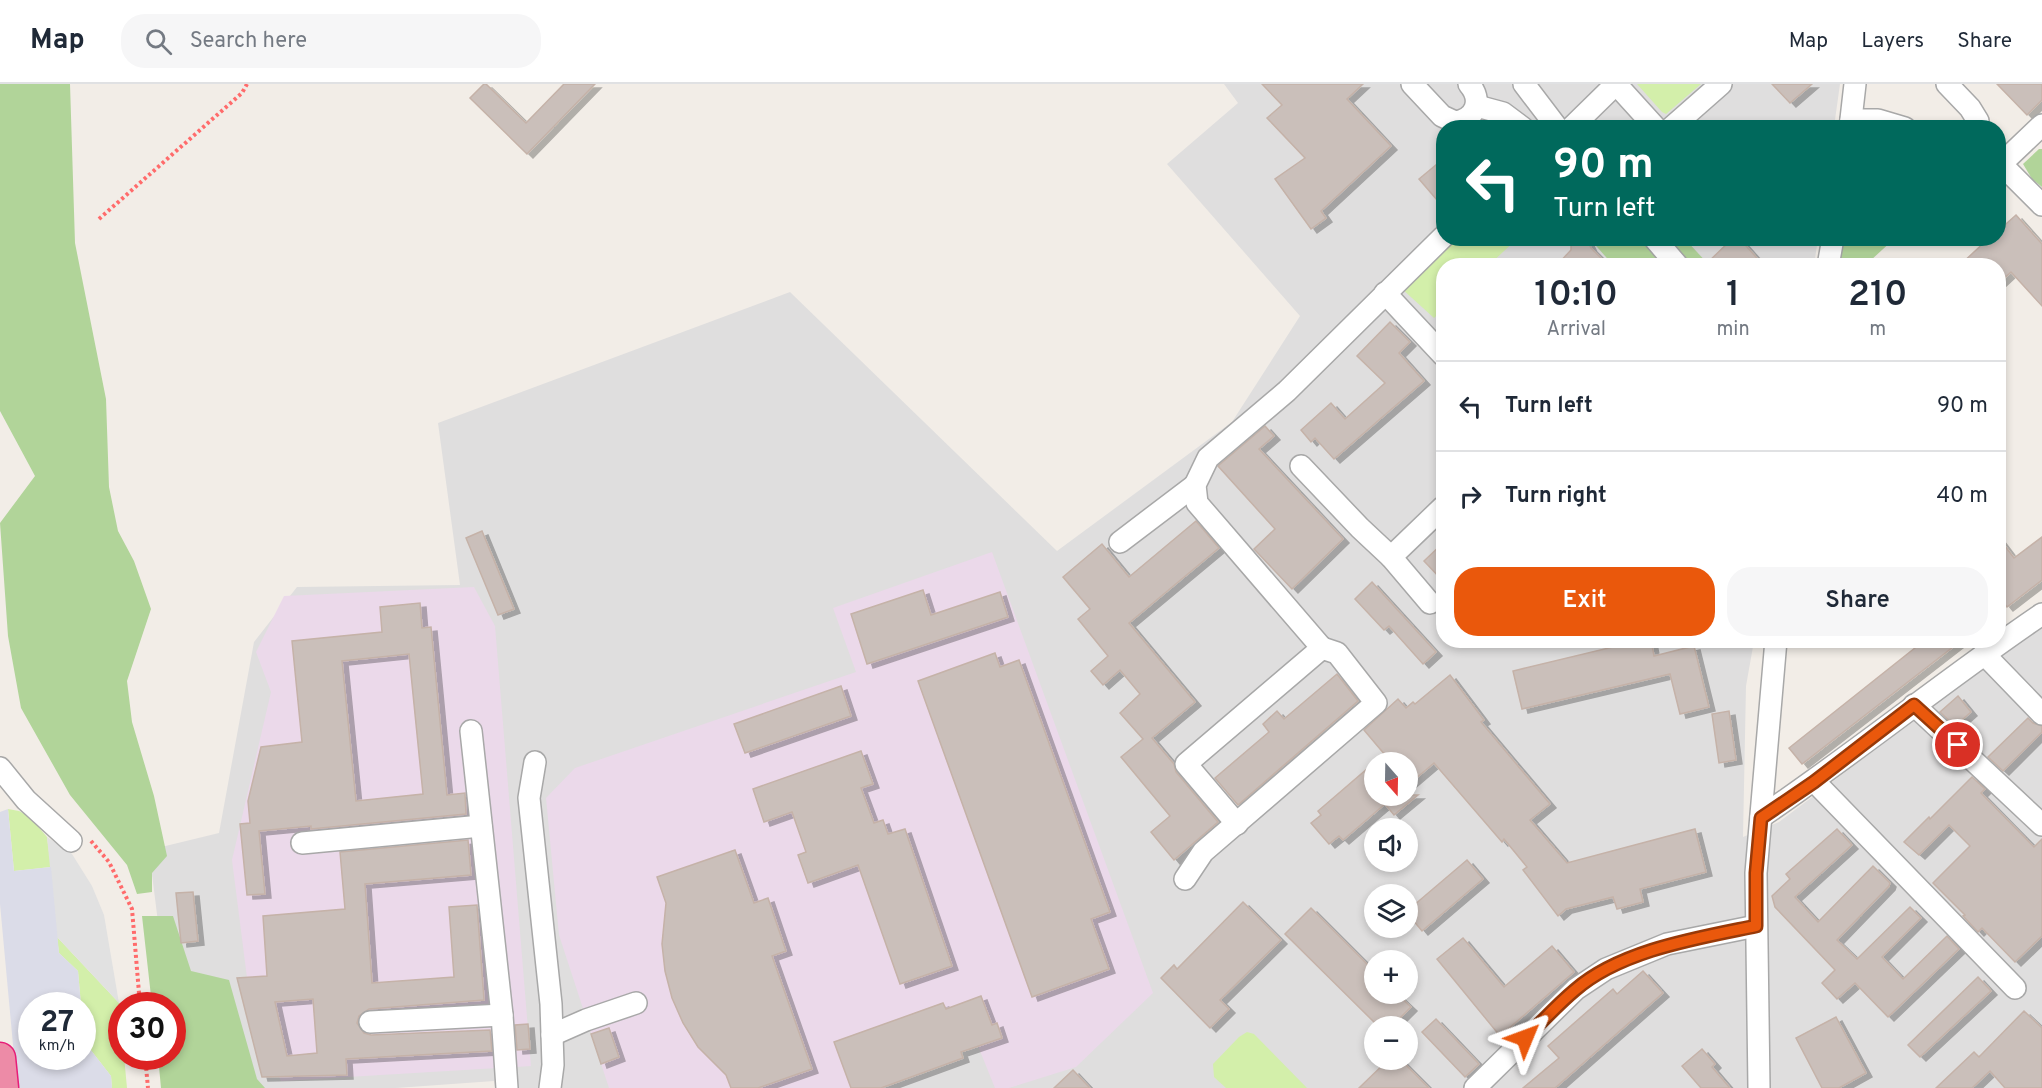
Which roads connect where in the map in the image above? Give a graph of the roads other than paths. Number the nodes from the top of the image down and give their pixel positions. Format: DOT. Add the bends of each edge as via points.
graph roads {
  1 [pos="1412,84"];
  2 [pos="1469,84"];
  3 [pos="1524,84"];
  4 [pos="1616,84"];
  5 [pos="1721,84"];
  6 [pos="1855,84"];
  7 [pos="1947,84"];
  8 [pos="1477,106"];
  9 [pos="1448,120"];
  10 [pos="1464,120"];
  11 [pos="1512,120"];
  12 [pos="1554,120"];
  13 [pos="1569,120"];
  14 [pos="1649,120"];
  15 [pos="1680,120"];
  16 [pos="1851,120"];
  17 [pos="1977,120"];
  18 [pos="2042,125"];
  19 [pos="2006,156"];
  20 [pos="2006,169"];
  21 [pos="2042,206"];
  22 [pos="1436,244"];
  23 [pos="1661,246"];
  24 [pos="1671,258"];
  25 [pos="1385,293"];
  26 [pos="1436,347"];
  27 [pos="1301,466"];
  28 [pos="1195,485"];
  29 [pos="1436,514"];
  30 [pos="1120,542"];
  31 [pos="1391,557"];
  32 [pos="1430,603"];
  33 [pos="2042,614"];
  34 [pos="2006,638"];
  35 [pos="1322,648"];
  36 [pos="1775,648"];
  37 [pos="1992,648"];
  38 [pos="1983,654"];
  39 [pos="1914,705"];
  40 [pos="2042,714"];
  41 [pos="471,731"];
  42 [pos="535,762"];
  43 [pos="0,768"];
  44 [pos="1814,782"];
  45 [pos="1761,818"];
  46 [pos="1237,824"];
  47 [pos="2042,825"];
  48 [pos="481,826"];
  49 [pos="78,838"];
  50 [pos="302,843"];
  51 [pos="1185,879"];
  52 [pos="1756,926"];
  53 [pos="2015,988"];
  54 [pos="636,1003"];
  55 [pos="502,1015"];
  56 [pos="370,1022"];
  57 [pos="552,1035"];
  58 [pos="0,1058"];
  59 [pos="3,1088"];
  60 [pos="507,1088"];
  61 [pos="550,1088"];
  62 [pos="1475,1088"];
  63 [pos="1759,1088"];
  1 -- 9 [label="street"];
  2 -- 8 [label="street" via="1476,92"];
  3 -- 12 [label="street"];
  4 -- 13 [label="street"];
  4 -- 14 [label="street"];
  5 -- 15 [label="street"];
  6 -- 16 [label="street"];
  7 -- 17 [label="street"];
  8 -- 10 [label="street"];
  8 -- 11 [label="street" via="1503,113"];
  18 -- 19 [label="street"];
  20 -- 21 [label="street"];
  22 -- 25 [label="street"];
  23 -- 24 [label="street"];
  25 -- 26 [label="street"];
  25 -- 28 [label="street" via="1287,391 1208,458"];
  27 -- 31 [label="street"];
  28 -- 30 [label="street"];
  28 -- 35 [label="street" via="1197,503"];
  29 -- 31 [label="street"];
  31 -- 32 [label="street"];
  33 -- 34 [label="street"];
  35 -- 46 [label="street" via="1186,764"];
  35 -- 46 [label="street" via="1337,653 1376,703"];
  36 -- 45 [label="street"];
  37 -- 38 [label="street"];
  38 -- 39 [label="street"];
  38 -- 40 [label="street"];
  39 -- 44 [label="street"];
  39 -- 47 [label="street"];
  41 -- 48 [label="street"];
  42 -- 57 [label="street" via="529,798"];
  43 -- 49 [label="street" via="26,800"];
  44 -- 45 [label="street"];
  44 -- 53 [label="street"];
  45 -- 52 [label="street"];
  46 -- 51 [label="street" via="1203,852"];
  48 -- 50 [label="street"];
  48 -- 55 [label="street"];
  52 -- 62 [label="street" via="1667,944 1606,969 1576,989"];
  52 -- 63 [label="street"];
  54 -- 57 [label="street"];
  55 -- 56 [label="street"];
  55 -- 60 [label="street"];
  57 -- 61 [label="street" via="554,1065"];
  58 -- 59 [label="highway"];
}
